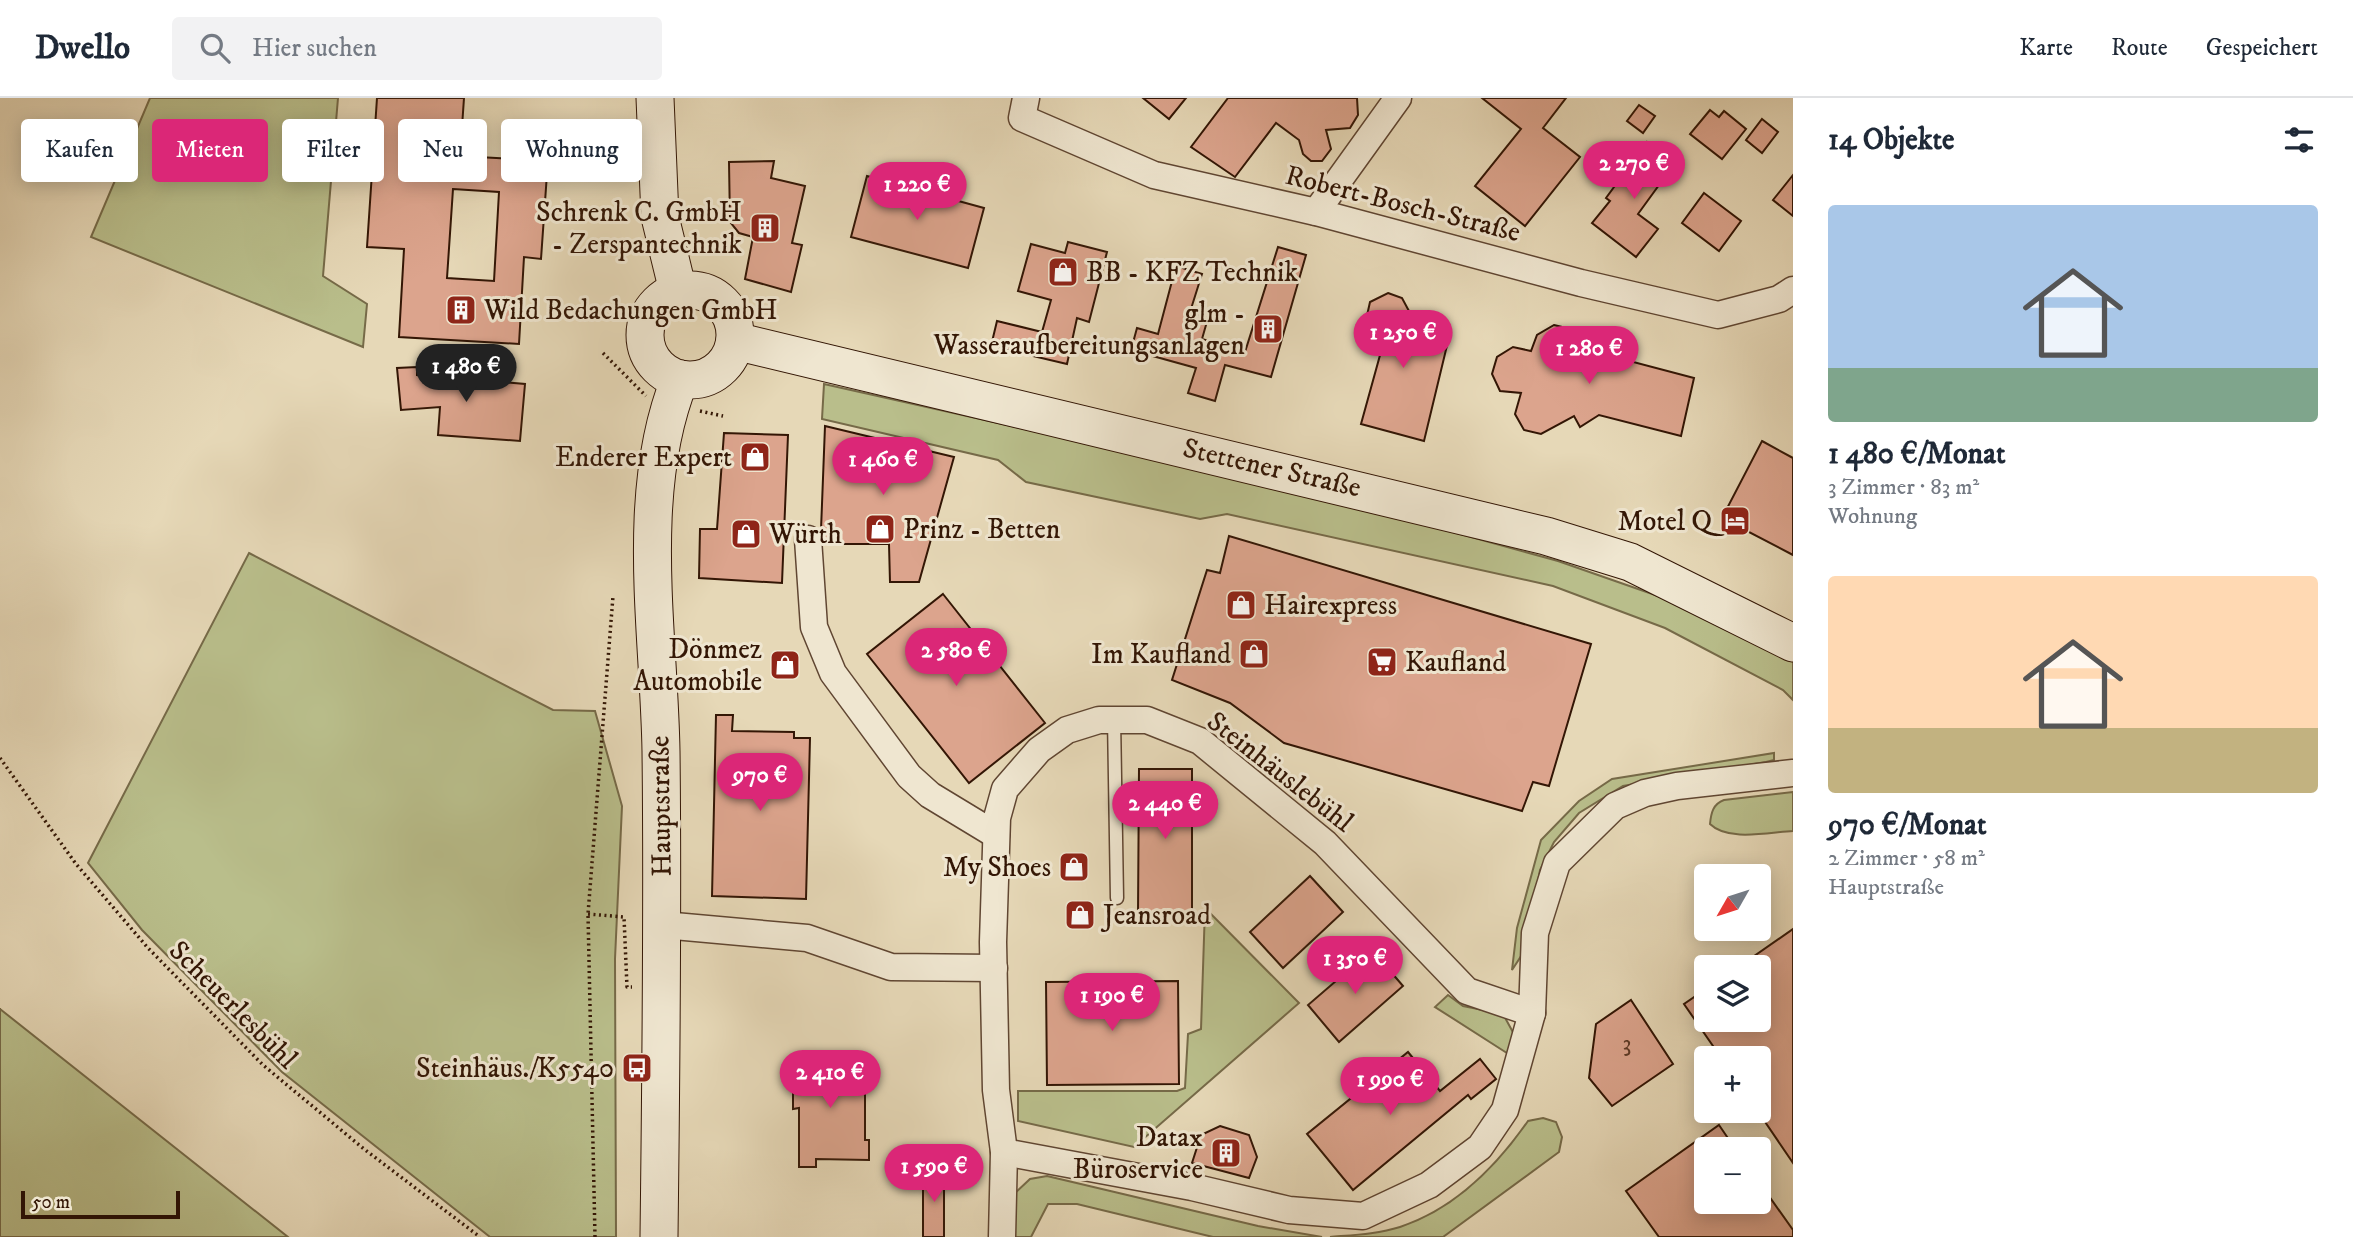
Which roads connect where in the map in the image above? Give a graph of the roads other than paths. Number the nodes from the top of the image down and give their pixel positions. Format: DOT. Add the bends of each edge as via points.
graph roads {
  1 [pos="655,98"];
  2 [pos="1026,98"];
  3 [pos="1398,98"];
  4 [pos="1315,212"];
  5 [pos="1793,290"];
  6 [pos="678,291"];
  7 [pos="735,341"];
  8 [pos="680,379"];
  9 [pos="808,539"];
  10 [pos="1793,643"];
  11 [pos="1114,718"];
  12 [pos="1793,773"];
  13 [pos="996,835"];
  14 [pos="1117,898"];
  15 [pos="663,925"];
  16 [pos="994,968"];
  17 [pos="1532,1013"];
  18 [pos="1003,1152"];
  19 [pos="659,1237"];
  20 [pos="1002,1237"];
  1 -- 6 [label="street" via="660,216"];
  2 -- 4 [label="street, Robert-Bosch-Straße" via="1022,118 1154,174"];
  3 -- 4 [label="street"];
  4 -- 5 [label="street, Robert-Bosch-Straße" via="1718,315 1779,299"];
  6 -- 7 [label="street" via="707,293 720,301 730,312"];
  6 -- 8 [label="street" via="658,303 645,335 659,367"];
  7 -- 8 [label="street" via="716,372"];
  7 -- 10 [label="street, Stettener Straße" via="1546,536 1630,562"];
  8 -- 15 [label="street, Hauptstraße" via="664,434 655,503"];
  9 -- 13 [label="street" via="814,627 832,673 909,776 930,795"];
  11 -- 13 [label="street, Steinhäuslebühl" via="1067,730 1039,750 1005,789"];
  11 -- 14 [label="lane"];
  11 -- 17 [label="street, Steinhäuslebühl" via="1147,720 1200,741 1325,844 1467,991"];
  12 -- 17 [label="street" via="1676,786 1615,806 1554,868 1535,933"];
  13 -- 16 [label="street, Steinhäuslebühl"];
  15 -- 16 [label="street" via="807,938 891,967"];
  15 -- 19 [label="street, Hauptstraße"];
  16 -- 18 [label="street, Steinhäuslebühl" via="996,1090"];
  17 -- 18 [label="street" via="1506,1110 1480,1147 1429,1185 1363,1216 1289,1210"];
  18 -- 20 [label="street, Steinhäuslebühl"];
}
